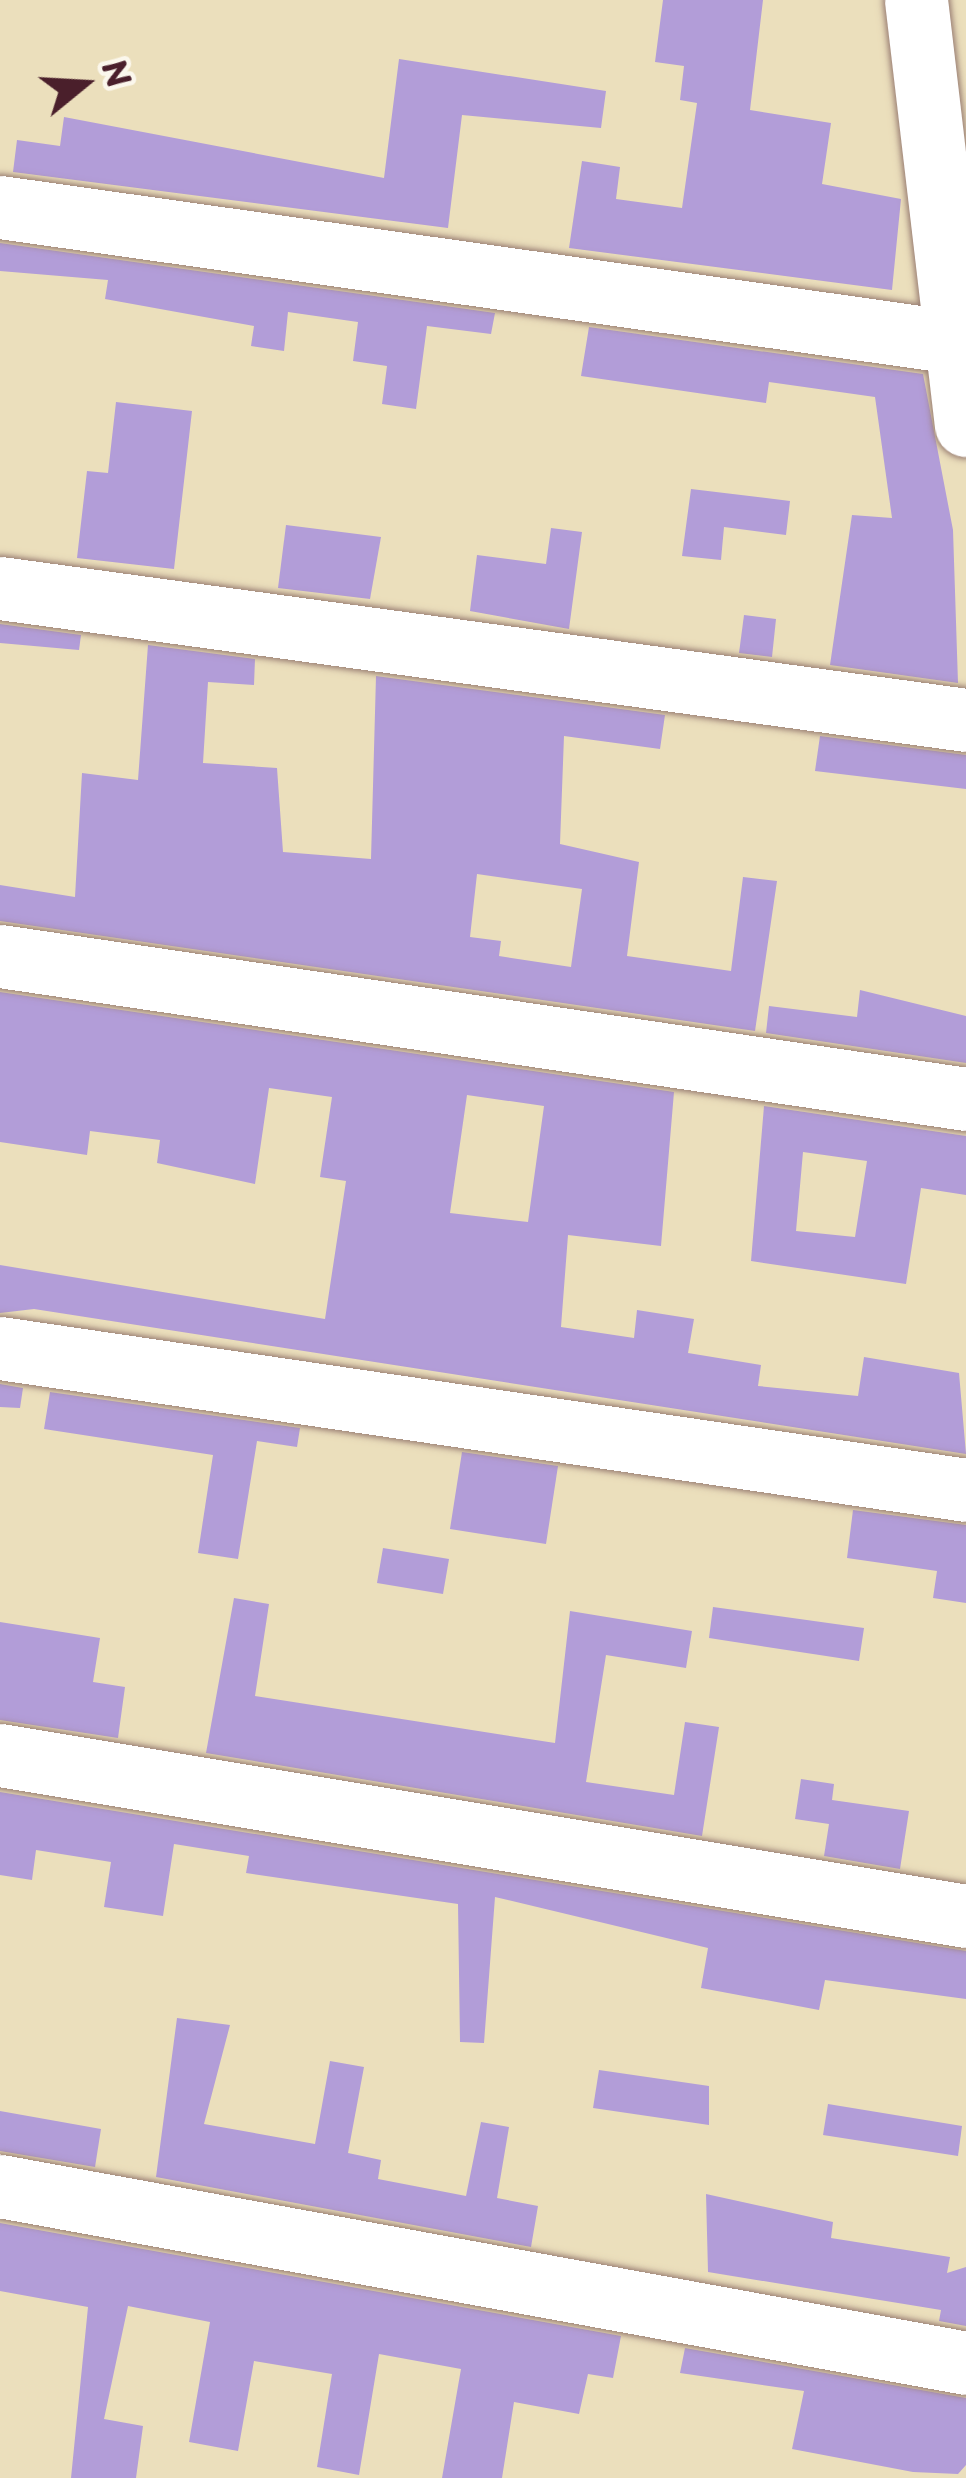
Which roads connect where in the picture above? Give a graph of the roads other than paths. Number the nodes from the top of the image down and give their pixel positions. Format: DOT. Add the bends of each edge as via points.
graph roads {
  1 [pos="916,0"];
  2 [pos="0,207"];
  3 [pos="955,342"];
  4 [pos="966,424"];
  5 [pos="0,588"];
  6 [pos="966,720"];
  7 [pos="0,956"];
  8 [pos="966,1099"];
  9 [pos="0,1348"];
  10 [pos="966,1490"];
  11 [pos="0,1755"];
  12 [pos="966,1916"];
  13 [pos="0,2186"];
  14 [pos="966,2363"];
  1 -- 3 [label="street"];
  2 -- 3 [label="street"];
  3 -- 4 [label="street"];
  5 -- 6 [label="street"];
  7 -- 8 [label="street"];
  9 -- 10 [label="street"];
  11 -- 12 [label="street"];
  13 -- 14 [label="street"];
}
